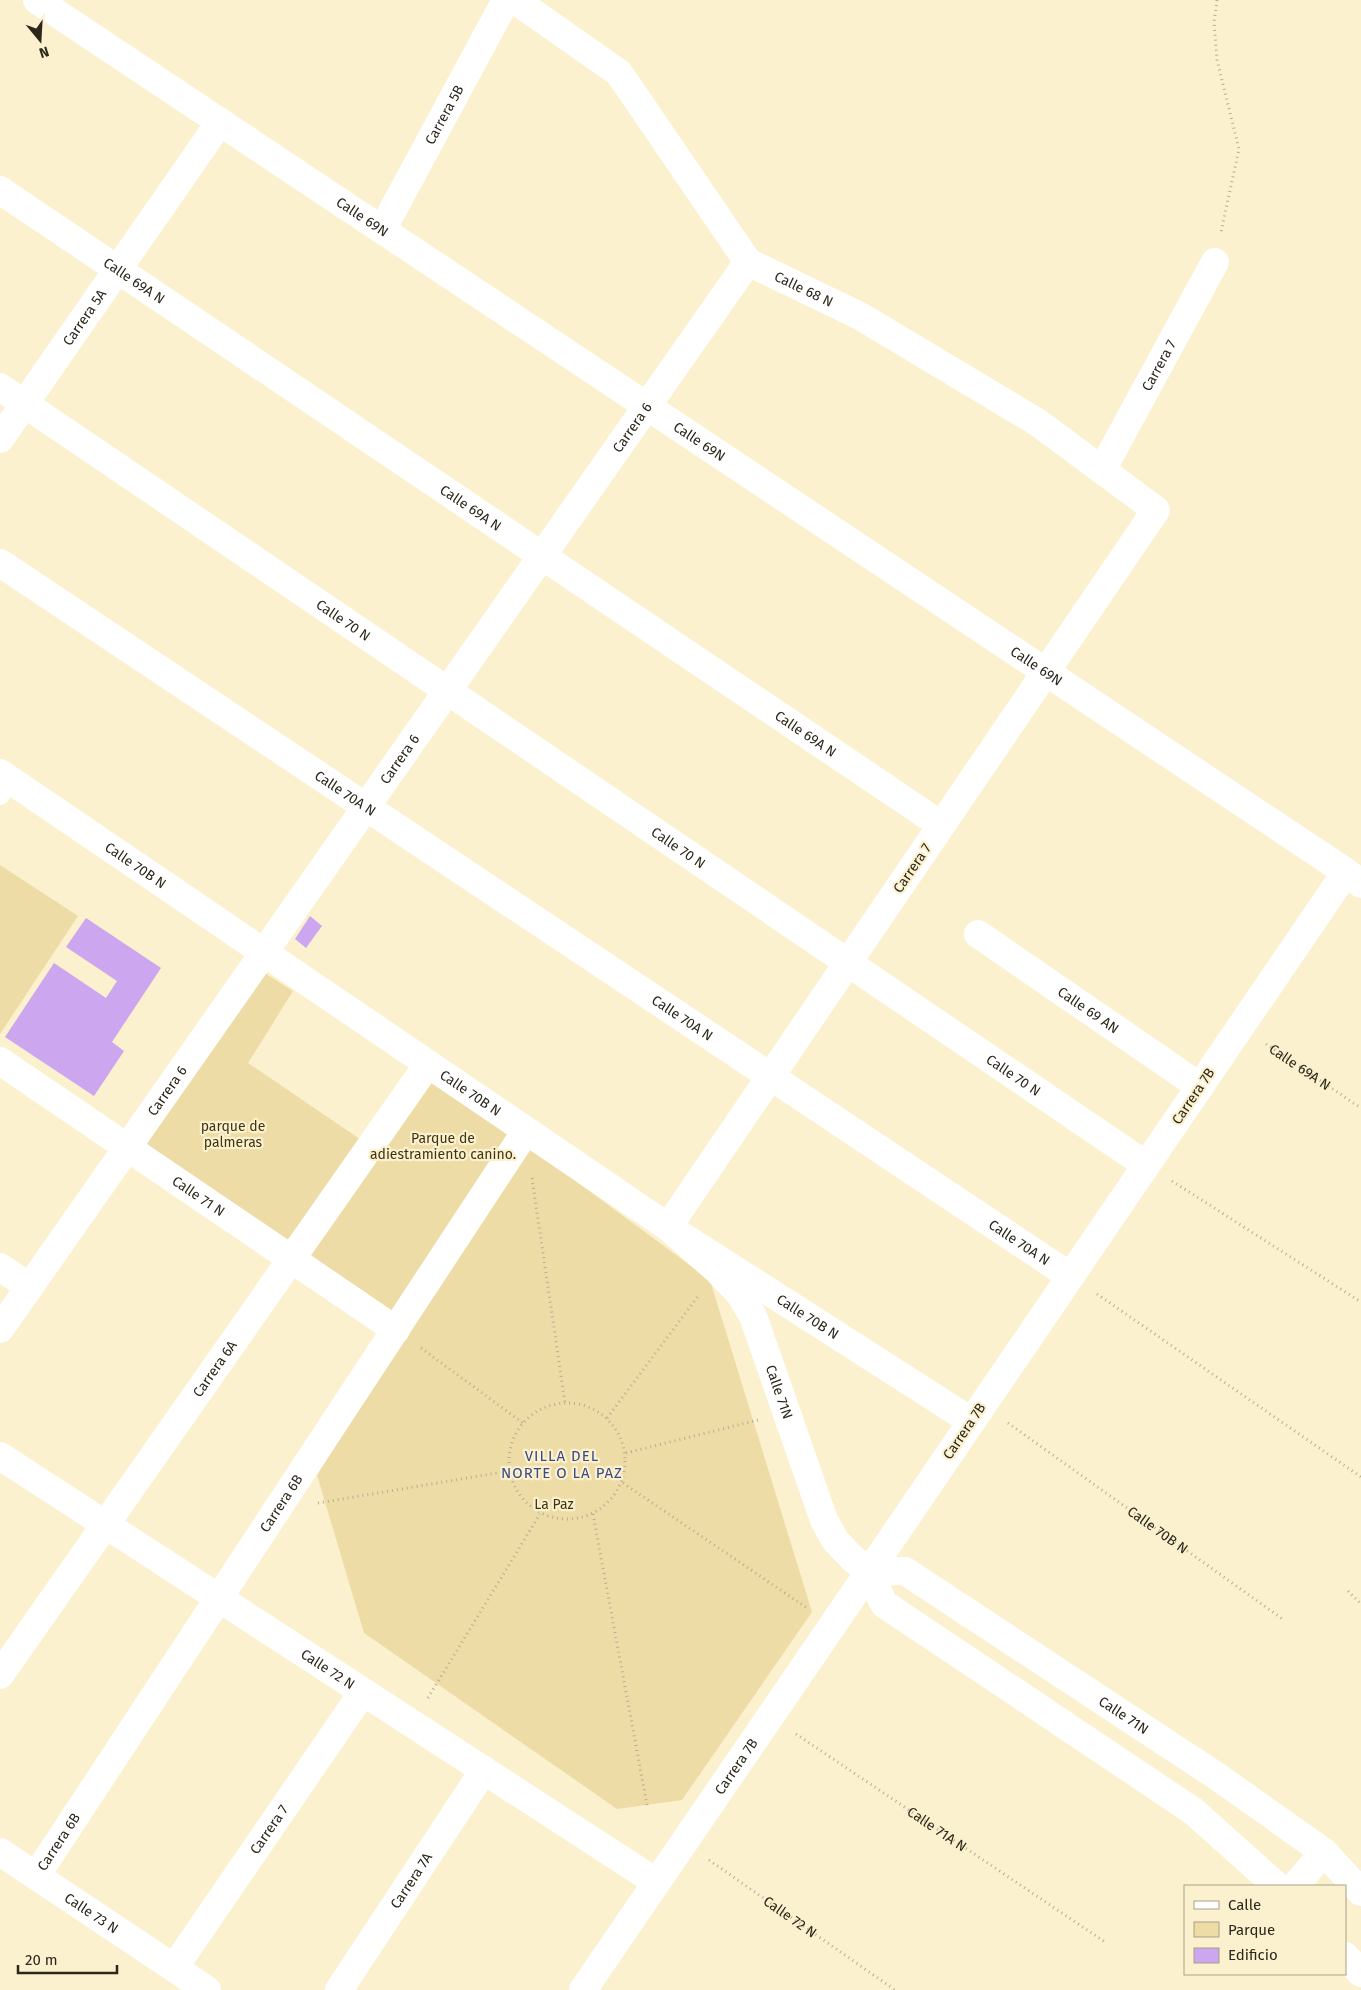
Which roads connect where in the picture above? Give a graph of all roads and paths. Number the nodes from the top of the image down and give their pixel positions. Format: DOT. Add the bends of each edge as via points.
graph roads {
  1 [pos="37,0"];
  2 [pos="506,0"];
  3 [pos="515,0"];
  4 [pos="1217,0"];
  5 [pos="220,122"];
  6 [pos="0,190"];
  7 [pos="382,230"];
  8 [pos="748,262"];
  9 [pos="1215,262"];
  10 [pos="118,269"];
  11 [pos="0,387"];
  12 [pos="25,403"];
  13 [pos="647,406"];
  14 [pos="0,439"];
  15 [pos="1102,470"];
  16 [pos="1156,510"];
  17 [pos="542,556"];
  18 [pos="0,563"];
  19 [pos="1046,672"];
  20 [pos="447,690"];
  21 [pos="3,783"];
  22 [pos="366,807"];
  23 [pos="941,825"];
  24 [pos="1353,878"];
  25 [pos="978,934"];
  26 [pos="264,953"];
  27 [pos="848,962"];
  28 [pos="1240,1027"];
  29 [pos="0,1061"];
  30 [pos="428,1064"];
  31 [pos="771,1076"];
  32 [pos="1199,1086"];
  33 [pos="1361,1108"];
  34 [pos="526,1131"];
  35 [pos="127,1147"];
  36 [pos="1146,1165"];
  37 [pos="668,1227"];
  38 [pos="292,1259"];
  39 [pos="0,1268"];
  40 [pos="718,1271"];
  41 [pos="1070,1276"];
  42 [pos="29,1288"];
  43 [pos="1361,1302"];
  44 [pos="0,1329"];
  45 [pos="396,1330"];
  46 [pos="566,1403"];
  47 [pos="785,1413"];
  48 [pos="977,1413"];
  49 [pos="607,1418"];
  50 [pos="523,1423"];
  51 [pos="626,1453"];
  52 [pos="0,1456"];
  53 [pos="509,1471"];
  54 [pos="1361,1477"];
  55 [pos="623,1483"];
  56 [pos="279,1507"];
  57 [pos="540,1514"];
  58 [pos="594,1514"];
  59 [pos="105,1525"];
  60 [pos="869,1572"];
  61 [pos="1348,1591"];
  62 [pos="219,1598"];
  63 [pos="1361,1604"];
  64 [pos="1284,1620"];
  65 [pos="832,1625"];
  66 [pos="0,1675"];
  67 [pos="363,1692"];
  68 [pos="770,1716"];
  69 [pos="412,1724"];
  70 [pos="484,1770"];
  71 [pos="647,1805"];
  72 [pos="684,1842"];
  73 [pos="0,1852"];
  74 [pos="1324,1852"];
  75 [pos="36,1876"];
  76 [pos="656,1882"];
  77 [pos="1276,1885"];
  78 [pos="1296,1885"];
  79 [pos="1361,1892"];
  80 [pos="1105,1942"];
  81 [pos="1346,1957"];
  82 [pos="174,1968"];
  83 [pos="1361,1973"];
  84 [pos="207,1990"];
  85 [pos="339,1990"];
  86 [pos="583,1990"];
  87 [pos="895,1990"];
  1 -- 5 [label="street, Calle 69N"];
  2 -- 7 [label="street, Carrera 5B"];
  3 -- 8 [label="street, Calle 68 N" via="619,73"];
  4 -- 9 [label="path" via="1214,22 1217,60 1239,149"];
  5 -- 7 [label="street, Calle 69N"];
  5 -- 10 [label="street, Carrera 5A"];
  6 -- 10 [label="street, Calle 69A N"];
  7 -- 13 [label="street, Calle 69N"];
  8 -- 13 [label="street, Carrera 6"];
  8 -- 15 [label="street, Calle 68 N" via="860,316 1037,422"];
  9 -- 15 [label="street, Carrera 7"];
  10 -- 12 [label="street, Carrera 5A"];
  10 -- 17 [label="street, Calle 69A N"];
  11 -- 12 [label="street, Calle 70 N"];
  12 -- 14 [label="street, Carrera 5A"];
  12 -- 20 [label="street, Calle 70 N"];
  13 -- 17 [label="street, Carrera 6"];
  13 -- 19 [label="street, Calle 69N"];
  15 -- 16 [label="street, Calle 68 N"];
  16 -- 19 [label="street, Carrera 7"];
  17 -- 20 [label="street, Carrera 6"];
  17 -- 23 [label="street, Calle 69A N"];
  18 -- 22 [label="street, Calle 70A N"];
  19 -- 23 [label="street, Carrera 7"];
  19 -- 24 [label="street, Calle 69N"];
  20 -- 22 [label="street, Carrera 6"];
  20 -- 27 [label="street, Calle 70 N"];
  21 -- 26 [label="street, Calle 70B N"];
  22 -- 26 [label="street, Carrera 6"];
  22 -- 31 [label="street, Calle 70A N"];
  23 -- 27 [label="street, Carrera 7"];
  24 -- 28 [label="street, Carrera 7B"];
  25 -- 32 [label="street, Calle 69 AN"];
  26 -- 30 [label="street, Calle 70B N"];
  26 -- 35 [label="street, Carrera 6"];
  27 -- 31 [label="street, Carrera 7"];
  27 -- 36 [label="street, Calle 70 N"];
  28 -- 32 [label="street, Carrera 7B"];
  28 -- 33 [label="path, Calle 69A N"];
  29 -- 35 [label="street, Calle 71 N"];
  30 -- 34 [label="street, Calle 70B N"];
  30 -- 38 [label="street, Carrera 6A"];
  31 -- 37 [label="street, Carrera 7"];
  31 -- 41 [label="street, Calle 70A N"];
  32 -- 36 [label="street, Carrera 7B"];
  34 -- 37 [label="street, Calle 70B N"];
  34 -- 45 [label="street, Carrera 6B"];
  34 -- 46 [label="path"];
  35 -- 38 [label="street, Calle 71 N"];
  35 -- 42 [label="street, Carrera 6"];
  36 -- 41 [label="street, Carrera 7B"];
  36 -- 43 [label="path"];
  37 -- 40 [label="street, Calle 71N"];
  37 -- 48 [label="street, Calle 70B N"];
  38 -- 45 [label="street, Calle 71 N"];
  38 -- 59 [label="street, Carrera 6A"];
  39 -- 42 [label="street"];
  40 -- 47 [label="street, Calle 71N" via="739,1293 752,1316"];
  40 -- 49 [label="path"];
  41 -- 48 [label="street, Carrera 7B"];
  41 -- 54 [label="path"];
  42 -- 44 [label="street, Carrera 6"];
  45 -- 50 [label="path"];
  45 -- 56 [label="street, Carrera 6B"];
  46 -- 49 [label="path" via="588,1406"];
  46 -- 50 [label="path" via="542,1408"];
  47 -- 51 [label="path"];
  47 -- 60 [label="street, Calle 71N" via="824,1520 840,1546"];
  48 -- 60 [label="street, Carrera 7B"];
  48 -- 64 [label="path, Calle 70B N"];
  49 -- 51 [label="path" via="620,1434"];
  50 -- 53 [label="path" via="511,1445"];
  51 -- 55 [label="path"];
  52 -- 59 [label="street, Calle 72 N"];
  53 -- 56 [label="path"];
  53 -- 57 [label="path" via="520,1496"];
  55 -- 58 [label="path"];
  55 -- 65 [label="path"];
  56 -- 62 [label="street, Carrera 6B"];
  57 -- 58 [label="path" via="566,1520"];
  57 -- 69 [label="path"];
  58 -- 71 [label="path"];
  59 -- 62 [label="street, Calle 72 N"];
  59 -- 66 [label="street, Carrera 6A"];
  60 -- 65 [label="street, Carrera 7B"];
  60 -- 74 [label="street, Calle 71N" via="905,1571 1218,1776"];
  60 -- 77 [label="street, Calle 71N" via="884,1604 1193,1811"];
  61 -- 63 [label="path"];
  62 -- 67 [label="street, Calle 72 N"];
  62 -- 75 [label="street, Carrera 6B"];
  65 -- 68 [label="street, Carrera 7B"];
  67 -- 69 [label="street, Calle 72 N"];
  67 -- 82 [label="street, Carrera 7"];
  68 -- 72 [label="street, Carrera 7B"];
  68 -- 80 [label="path, Calle 71A N"];
  69 -- 70 [label="street, Calle 72 N"];
  70 -- 76 [label="street, Calle 72 N"];
  70 -- 85 [label="street, Carrera 7A"];
  72 -- 76 [label="street, Carrera 7B"];
  72 -- 87 [label="path, Calle 72 N"];
  73 -- 75 [label="street, Calle 73 N"];
  74 -- 78 [label="street"];
  74 -- 79 [label="street, Calle 71N"];
  75 -- 82 [label="street, Calle 73 N"];
  76 -- 86 [label="street, Carrera 7B"];
  81 -- 83 [label="street"];
  82 -- 84 [label="street, Calle 73 N"];
}
